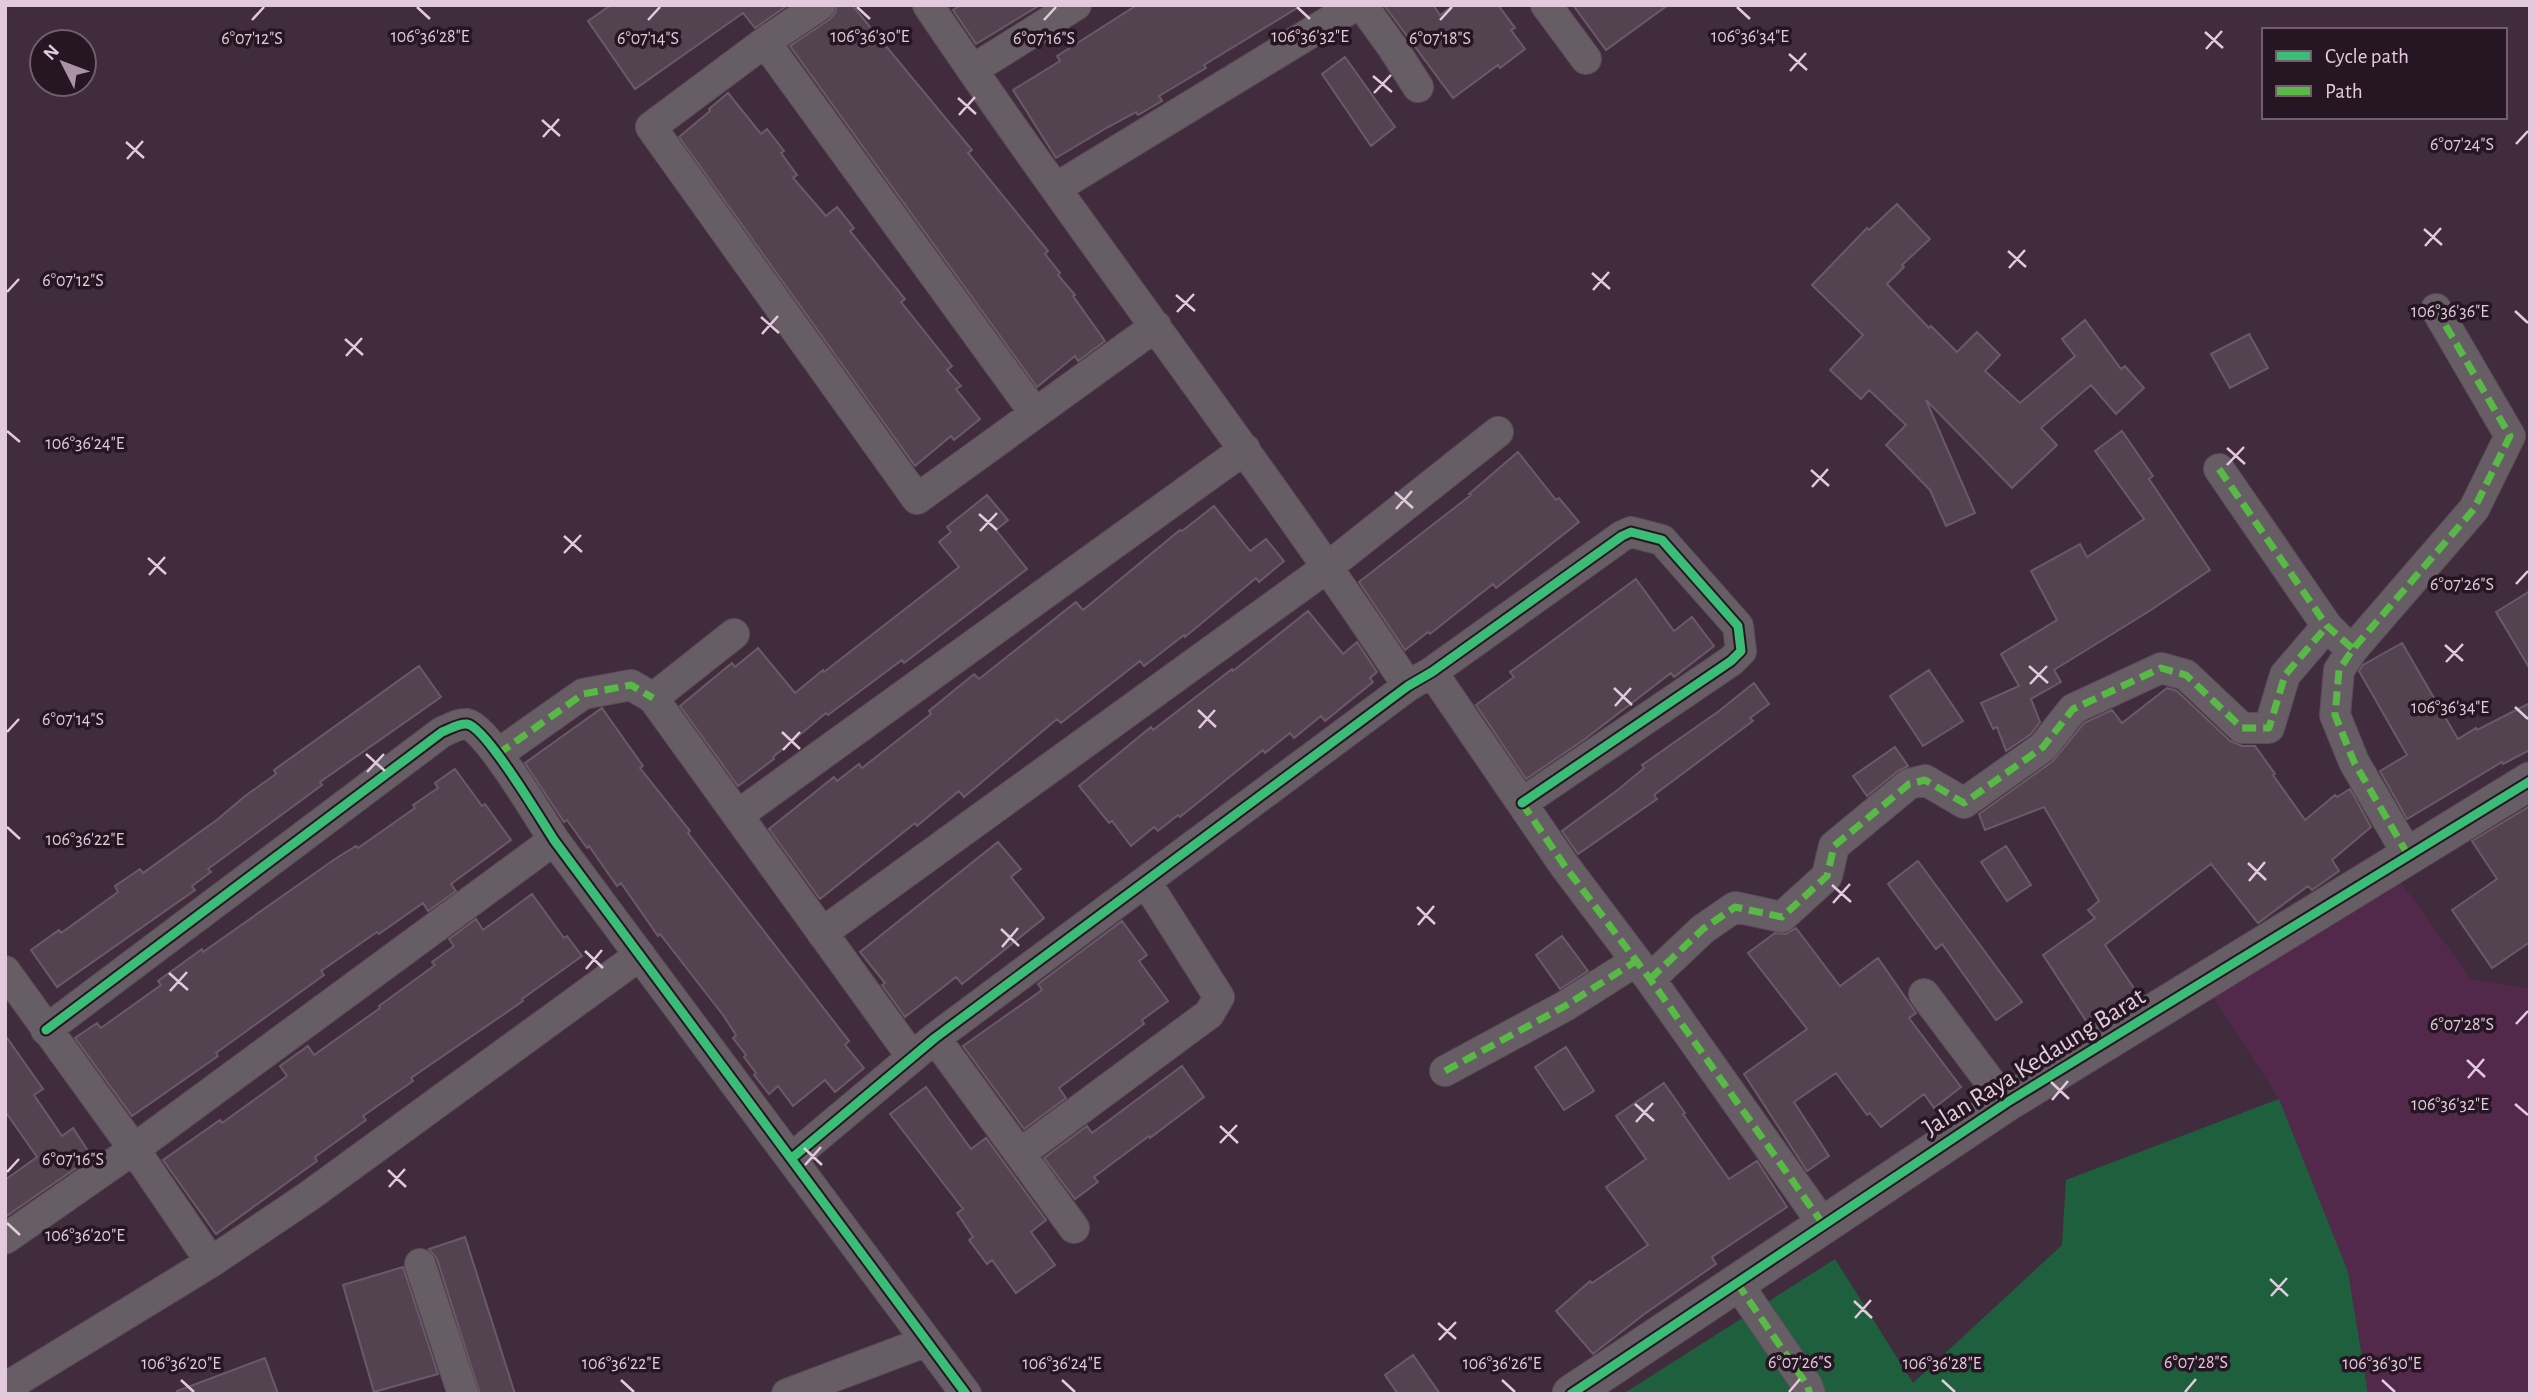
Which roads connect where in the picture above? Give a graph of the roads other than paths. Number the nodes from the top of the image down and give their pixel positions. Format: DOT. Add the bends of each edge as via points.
graph roads {
  1 [pos="820,5"];
  2 [pos="929,5"];
  3 [pos="1076,5"];
  4 [pos="1356,5"];
  5 [pos="1362,5"];
  6 [pos="1546,5"];
  7 [pos="765,42"];
  8 [pos="1586,59"];
  9 [pos="972,70"];
  10 [pos="1418,87"];
  11 [pos="1056,188"];
  12 [pos="2436,309"];
  13 [pos="1156,326"];
  14 [pos="1034,412"];
  15 [pos="1498,432"];
  16 [pos="1245,449"];
  17 [pos="2219,469"];
  18 [pos="1329,566"];
  19 [pos="2327,626"];
  20 [pos="734,634"];
  21 [pos="2353,649"];
  22 [pos="1420,679"];
  23 [pos="653,698"];
  24 [pos="498,754"];
  25 [pos="2530,781"];
  26 [pos="1522,803"];
  27 [pos="738,815"];
  28 [pos="554,840"];
  29 [pos="2408,855"];
  30 [pos="1146,881"];
  31 [pos="822,933"];
  32 [pos="640,955"];
  33 [pos="1643,970"];
  34 [pos="5,971"];
  35 [pos="1924,994"];
  36 [pos="46,1030"];
  37 [pos="935,1038"];
  38 [pos="912,1057"];
  39 [pos="1445,1071"];
  40 [pos="2006,1103"];
  41 [pos="134,1149"];
  42 [pos="1021,1153"];
  43 [pos="792,1158"];
  44 [pos="1823,1224"];
  45 [pos="1074,1228"];
  46 [pos="5,1239"];
  47 [pos="211,1262"];
  48 [pos="420,1264"];
  49 [pos="1737,1283"];
  50 [pos="925,1342"];
  51 [pos="5,1388"];
  52 [pos="463,1394"];
  53 [pos="787,1394"];
  54 [pos="966,1394"];
  55 [pos="1571,1394"];
  56 [pos="1810,1394"];
  1 -- 7 [label="street"];
  2 -- 9 [label="street"];
  3 -- 9 [label="street"];
  4 -- 11 [label="street"];
  5 -- 10 [label="street"];
  6 -- 8 [label="street"];
  7 -- 14 [label="street"];
  7 -- 14 [label="street" via="651,127 917,499"];
  9 -- 11 [label="street"];
  11 -- 13 [label="street"];
  12 -- 21 [label="street" via="2510,436 2474,509"];
  13 -- 14 [label="street"];
  13 -- 16 [label="street"];
  15 -- 18 [label="street"];
  16 -- 18 [label="street"];
  16 -- 27 [label="street"];
  17 -- 19 [label="street"];
  18 -- 22 [label="street"];
  18 -- 31 [label="street"];
  19 -- 21 [label="street"];
  19 -- 33 [label="street" via="2285,675 2269,728 2242,727 2186,675 2161,668 2073,709 2043,747 1964,803 1925,780 1909,784 1834,846 1827,876 1782,917 1735,907"];
  20 -- 23 [label="street"];
  21 -- 29 [label="street" via="2339,670 2335,715 2354,762"];
  22 -- 26 [label="street"];
  22 -- 26 [label="street" via="1632,532 1662,540 1738,626 1741,651 1731,661"];
  22 -- 30 [label="street"];
  23 -- 24 [label="street" via="631,685 583,694"];
  23 -- 27 [label="street"];
  24 -- 28 [label="street"];
  24 -- 36 [label="street" via="469,724 442,732"];
  25 -- 29 [label="street, Jalan Raya Kedaung Barat"];
  26 -- 33 [label="street"];
  27 -- 31 [label="street"];
  28 -- 32 [label="street"];
  28 -- 41 [label="street"];
  29 -- 40 [label="street, Jalan Raya Kedaung Barat"];
  30 -- 37 [label="street"];
  30 -- 42 [label="street" via="1219,997 1209,1014"];
  31 -- 38 [label="street"];
  32 -- 43 [label="street"];
  32 -- 47 [label="street"];
  33 -- 39 [label="street"];
  33 -- 44 [label="street"];
  34 -- 36 [label="street"];
  35 -- 40 [label="street"];
  36 -- 41 [label="street"];
  37 -- 38 [label="street"];
  37 -- 42 [label="street"];
  38 -- 43 [label="street"];
  40 -- 44 [label="street, Jalan Raya Kedaung Barat"];
  41 -- 46 [label="street"];
  41 -- 47 [label="street"];
  42 -- 45 [label="street"];
  43 -- 50 [label="street"];
  44 -- 49 [label="street, Jalan Raya Kedaung Barat"];
  47 -- 51 [label="street"];
  48 -- 52 [label="street"];
  49 -- 55 [label="street, Jalan Raya Kedaung Barat"];
  49 -- 56 [label="street"];
  50 -- 53 [label="street"];
  50 -- 54 [label="street"];
}
